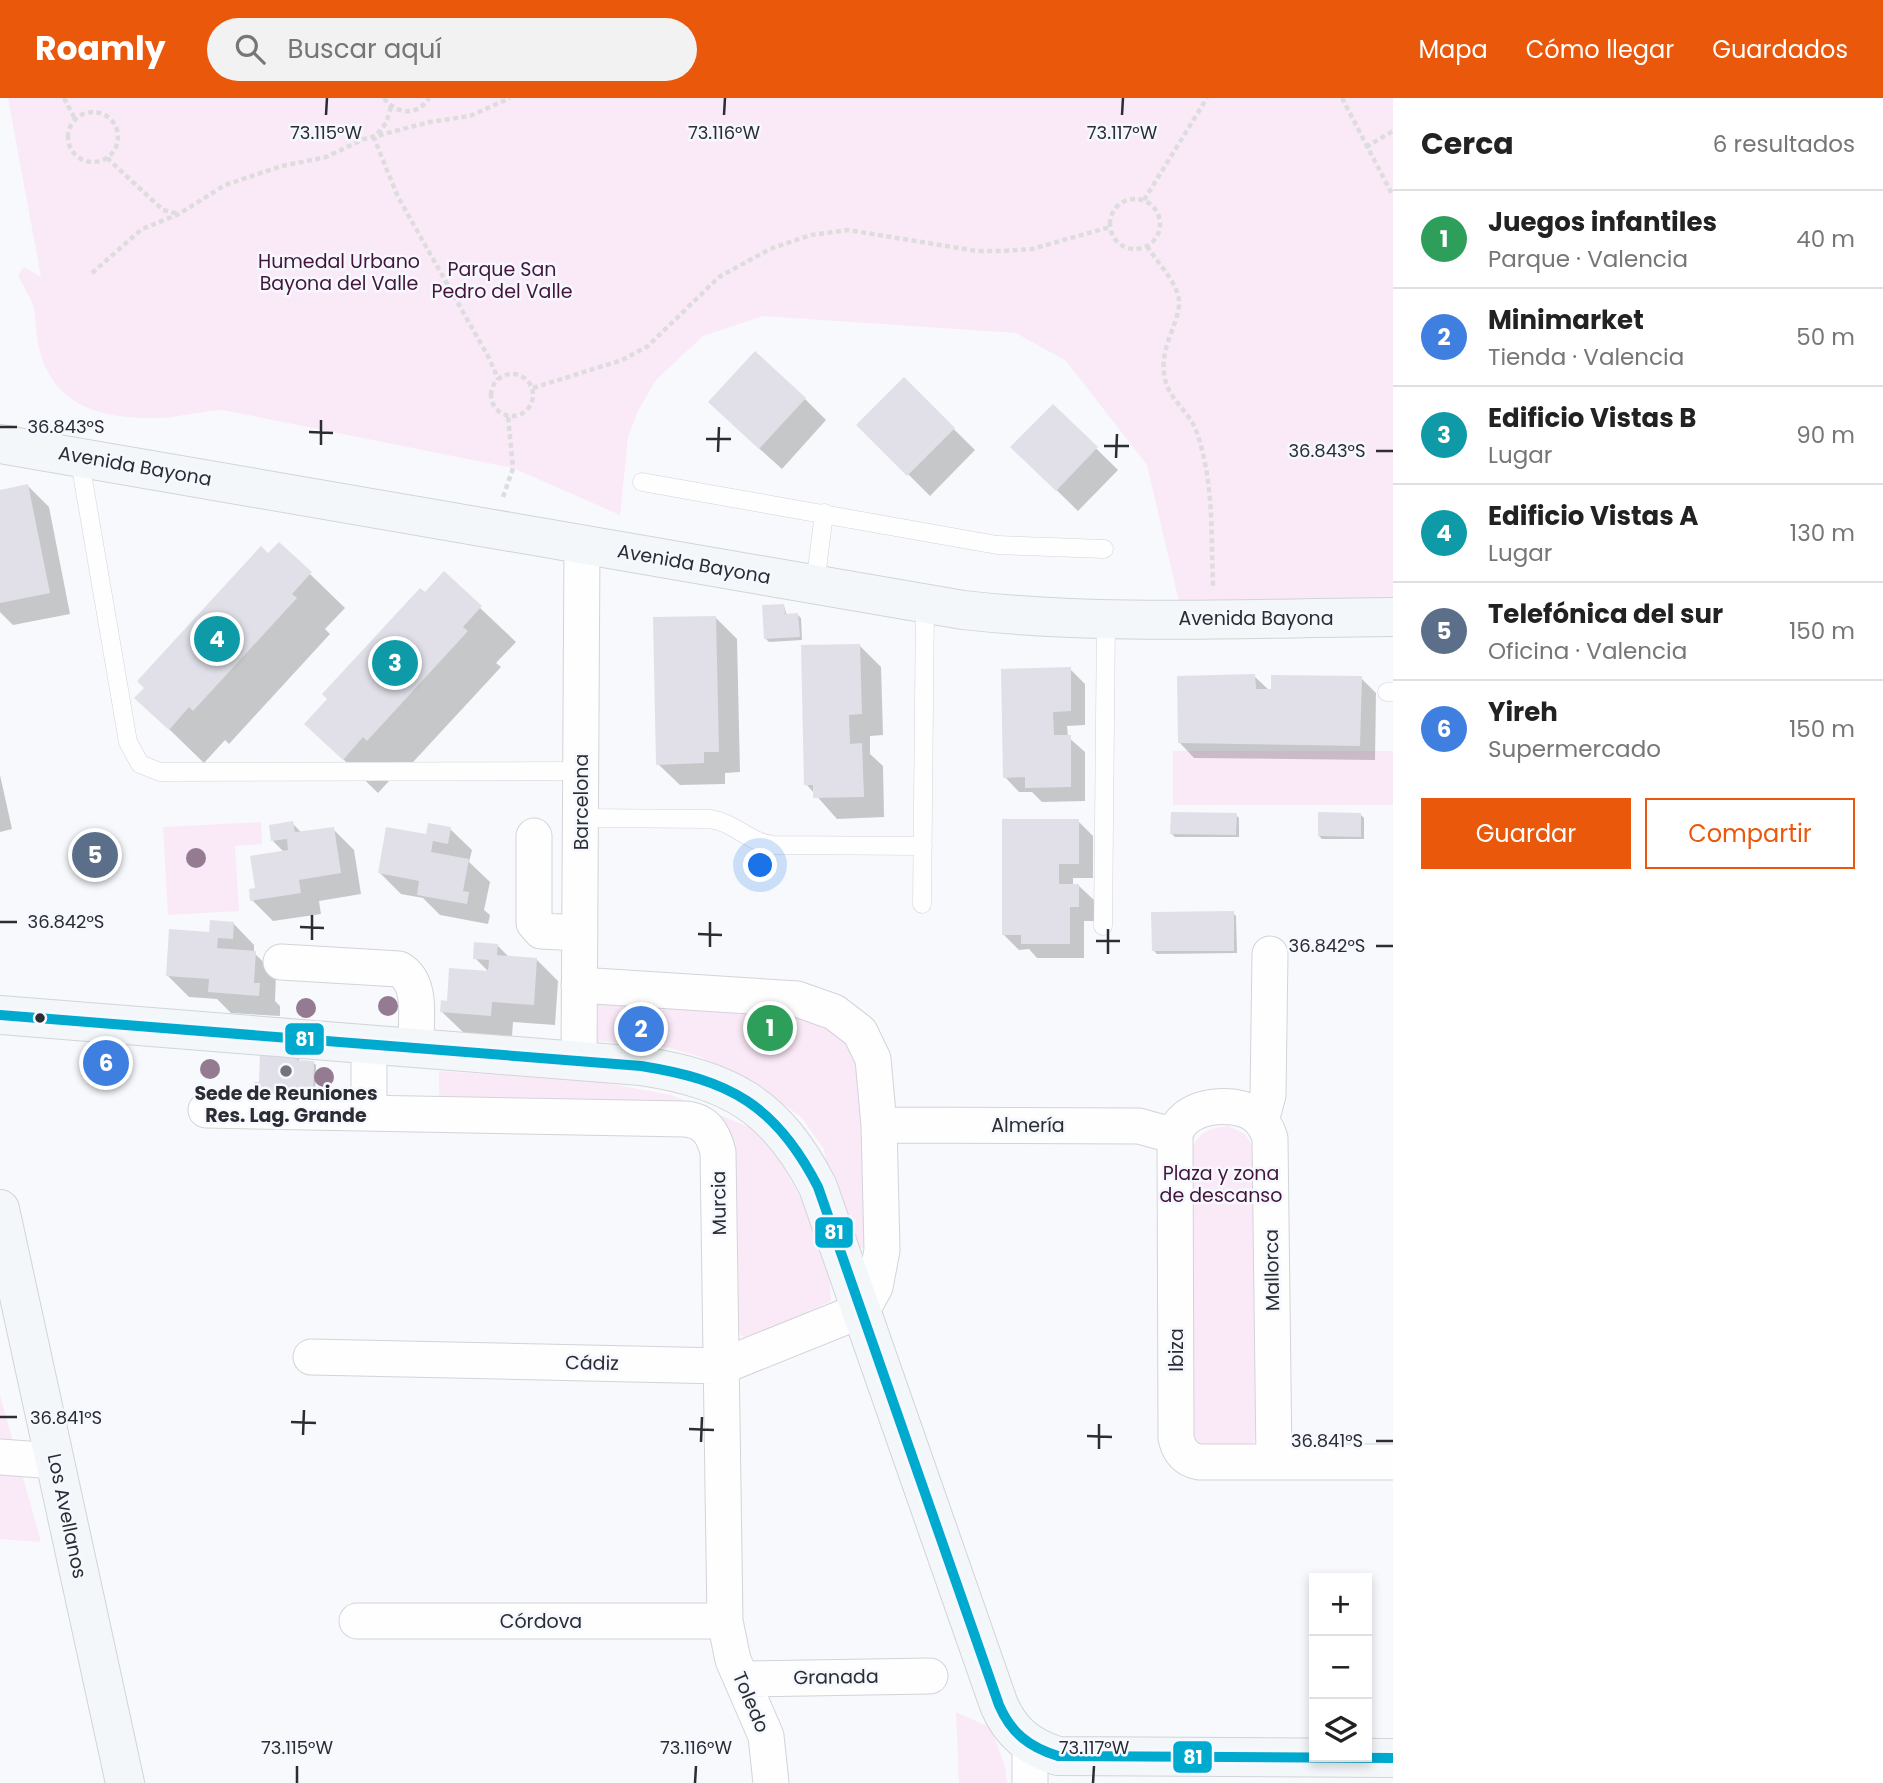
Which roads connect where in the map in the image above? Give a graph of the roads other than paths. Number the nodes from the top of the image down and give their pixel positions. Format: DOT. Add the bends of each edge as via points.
graph roads {
  1 [pos="0,444"];
  2 [pos="79,456"];
  3 [pos="642,481"];
  4 [pos="824,513"];
  5 [pos="582,544"];
  6 [pos="1104,549"];
  7 [pos="815,585"];
  8 [pos="925,604"];
  9 [pos="1393,617"];
  10 [pos="1106,618"];
  11 [pos="581,771"];
  12 [pos="581,818"];
  13 [pos="534,836"];
  14 [pos="922,846"];
  15 [pos="922,904"];
  16 [pos="1103,926"];
  17 [pos="580,933"];
  18 [pos="1270,954"];
  19 [pos="281,962"];
  20 [pos="579,985"];
  21 [pos="0,1015"];
  22 [pos="369,1045"];
  23 [pos="416,1048"];
  24 [pos="579,1061"];
  25 [pos="206,1110"];
  26 [pos="369,1113"];
  27 [pos="1261,1121"];
  28 [pos="879,1125"];
  29 [pos="1175,1136"];
  30 [pos="0,1209"];
  31 [pos="8,1283"];
  32 [pos="862,1310"];
  33 [pos="311,1357"];
  34 [pos="723,1366"];
  35 [pos="0,1457"];
  36 [pos="55,1461"];
  37 [pos="1274,1462"];
  38 [pos="1393,1462"];
  39 [pos="357,1621"];
  40 [pos="726,1621"];
  41 [pos="930,1676"];
  42 [pos="742,1679"];
  43 [pos="1030,1745"];
  44 [pos="1393,1758"];
  45 [pos="125,1783"];
  46 [pos="771,1783"];
  47 [pos="1030,1783"];
  1 -- 2 [label="street, Avenida Bayona"];
  2 -- 5 [label="street, Avenida Bayona"];
  2 -- 11 [label="lane" via="128,742 140,764 160,772"];
  3 -- 4 [label="lane"];
  4 -- 6 [label="lane" via="998,545"];
  4 -- 7 [label="lane"];
  5 -- 7 [label="street, Avenida Bayona"];
  5 -- 11 [label="street, Barcelona"];
  7 -- 8 [label="street, Avenida Bayona"];
  8 -- 10 [label="street, Avenida Bayona" via="1004,615"];
  8 -- 14 [label="lane"];
  9 -- 10 [label="street, Avenida Bayona"];
  10 -- 16 [label="lane"];
  11 -- 12 [label="street, Barcelona"];
  12 -- 14 [label="lane" via="718,820 754,841 773,845"];
  12 -- 17 [label="street, Barcelona"];
  13 -- 17 [label="street" via="534,923 541,931"];
  14 -- 15 [label="lane"];
  17 -- 20 [label="street, Barcelona"];
  18 -- 27 [label="street, Mallorca" via="1268,1095"];
  19 -- 23 [label="street" via="398,969 408,975 415,984"];
  20 -- 24 [label="street, Barcelona"];
  20 -- 28 [label="street" via="797,999 834,1012 860,1031 873,1059"];
  21 -- 22 [label="street"];
  22 -- 23 [label="street"];
  22 -- 26 [label="street"];
  23 -- 24 [label="street"];
  24 -- 32 [label="street" via="641,1066 709,1081 735,1092 781,1128 818,1187"];
  25 -- 26 [label="street, Murcia"];
  26 -- 34 [label="street, Murcia" via="698,1120 713,1135 718,1152"];
  27 -- 29 [label="street" via="1237,1108 1194,1110 1180,1121"];
  27 -- 37 [label="street, Mallorca" via="1271,1148"];
  28 -- 29 [label="street, Almería" via="1139,1126"];
  28 -- 32 [label="street" via="880,1269"];
  29 -- 37 [label="street, Ibiza" via="1178,1444 1184,1455 1199,1462"];
  30 -- 31 [label="street, Los Avellanos"];
  31 -- 36 [label="street, Los Avellanos"];
  32 -- 34 [label="street, Cádiz"];
  32 -- 43 [label="street" via="999,1705 1006,1721"];
  33 -- 34 [label="street, Cádiz"];
  34 -- 40 [label="street, Murcia"];
  35 -- 36 [label="street"];
  36 -- 45 [label="street, Los Avellanos"];
  37 -- 38 [label="street, Ibiza"];
  39 -- 40 [label="street, Córdova"];
  40 -- 42 [label="street, Toledo" via="728,1644"];
  41 -- 42 [label="street, Granada"];
  42 -- 46 [label="street, Toledo" via="766,1736"];
  43 -- 44 [label="street" via="1073,1757"];
  43 -- 47 [label="street"];
}
